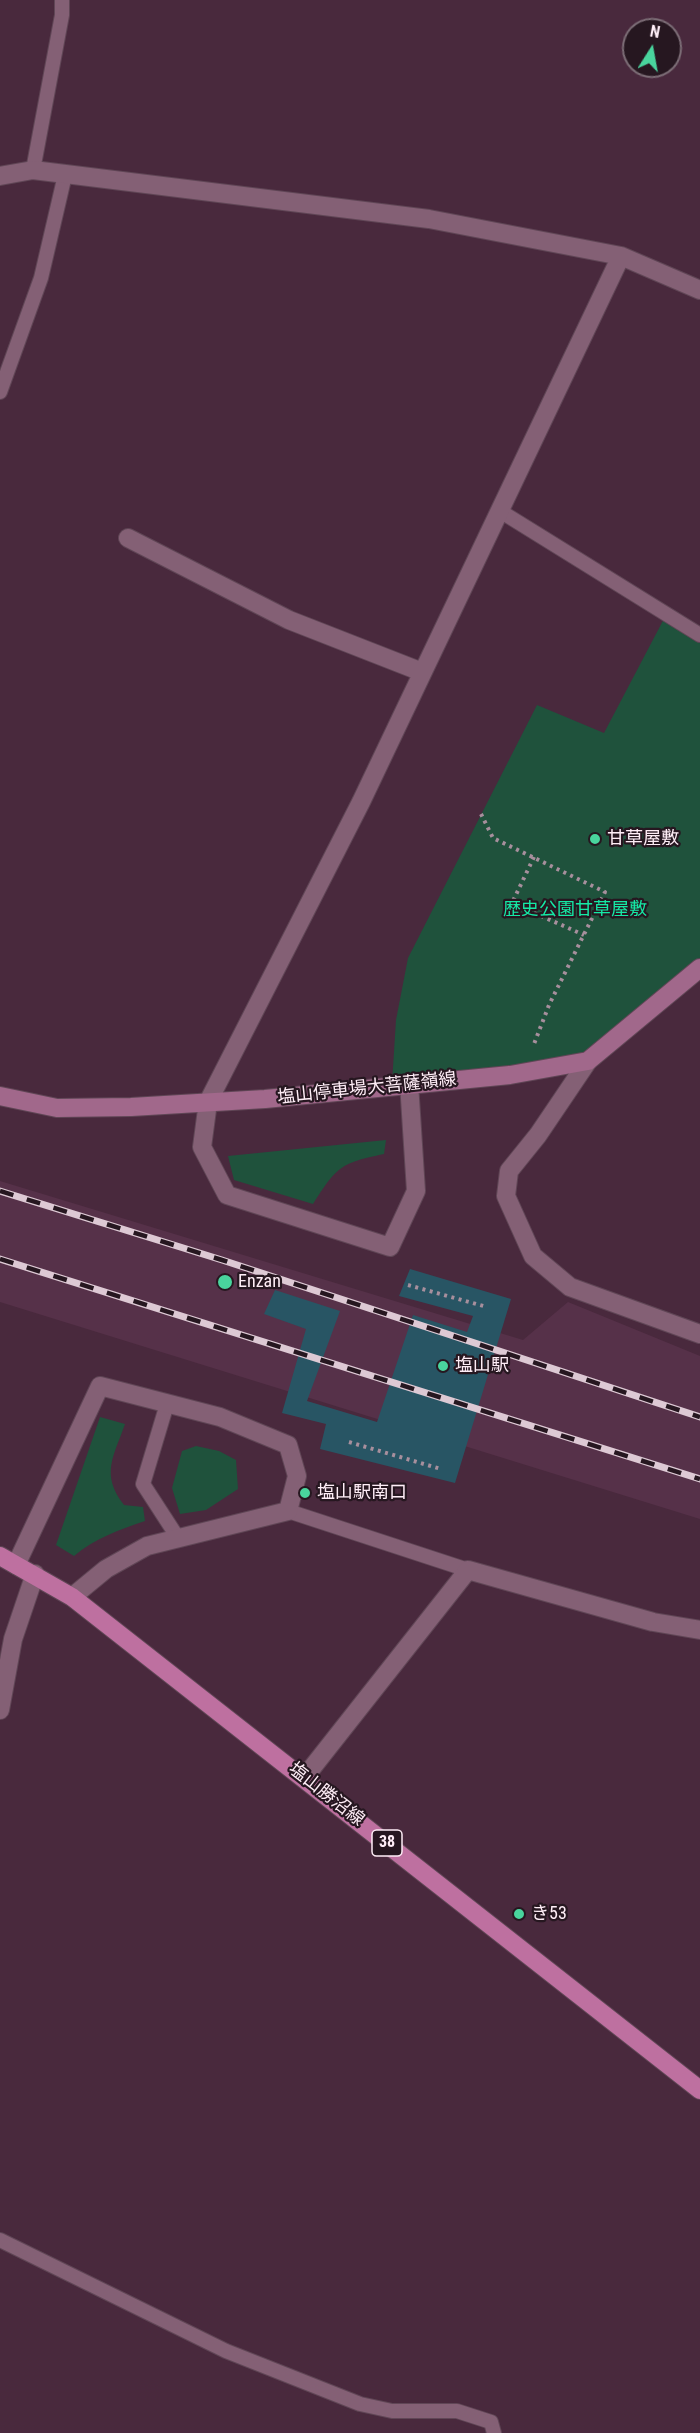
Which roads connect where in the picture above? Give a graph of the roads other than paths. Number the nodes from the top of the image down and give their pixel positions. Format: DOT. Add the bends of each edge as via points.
graph roads {
  1 [pos="62,0"];
  2 [pos="33,170"];
  3 [pos="65,175"];
  4 [pos="0,176"];
  5 [pos="621,256"];
  6 [pos="700,290"];
  7 [pos="0,392"];
  8 [pos="500,511"];
  9 [pos="128,538"];
  10 [pos="700,635"];
  11 [pos="422,672"];
  12 [pos="700,968"];
  13 [pos="588,1061"];
  14 [pos="409,1083"];
  15 [pos="0,1096"];
  16 [pos="208,1102"];
  17 [pos="700,1334"];
  18 [pos="168,1404"];
  19 [pos="288,1511"];
  20 [pos="178,1538"];
  21 [pos="8,1561"];
  22 [pos="468,1570"];
  23 [pos="35,1574"];
  24 [pos="72,1597"];
  25 [pos="700,1630"];
  26 [pos="0,1710"];
  27 [pos="304,1778"];
  28 [pos="700,2090"];
  29 [pos="0,2240"];
  30 [pos="494,2433"];
  1 -- 2 [label="lane"];
  2 -- 3 [label="street"];
  2 -- 4 [label="street"];
  3 -- 5 [label="street" via="429,219"];
  3 -- 7 [label="lane" via="41,278"];
  5 -- 6 [label="street"];
  5 -- 8 [label="street"];
  8 -- 10 [label="lane"];
  8 -- 11 [label="street"];
  9 -- 11 [label="street" via="289,620"];
  11 -- 16 [label="street" via="361,802"];
  12 -- 13 [label="main road, 塩山停車場大菩薩嶺線"];
  13 -- 14 [label="main road, 塩山停車場大菩薩嶺線" via="522,1073"];
  13 -- 17 [label="street" via="509,1171 506,1196 532,1256 570,1287"];
  14 -- 16 [label="main road, 塩山停車場大菩薩嶺線"];
  14 -- 16 [label="street" via="417,1191 390,1247 227,1195 202,1147"];
  15 -- 16 [label="main road, 塩山停車場大菩薩嶺線" via="57,1108"];
  18 -- 19 [label="street" via="220,1417 288,1445 297,1476"];
  18 -- 20 [label="lane" via="143,1484"];
  18 -- 21 [label="street" via="99,1386"];
  19 -- 20 [label="street"];
  19 -- 22 [label="lane"];
  20 -- 24 [label="street" via="147,1546 106,1569"];
  21 -- 23 [label="main road, 塩山勝沼線 / 38"];
  22 -- 25 [label="street" via="653,1623"];
  22 -- 27 [label="street"];
  23 -- 24 [label="main road, 塩山勝沼線 / 38"];
  23 -- 26 [label="street" via="13,1640"];
  24 -- 27 [label="main road, 塩山勝沼線 / 38"];
  27 -- 28 [label="main road, 塩山勝沼線 / 38"];
  29 -- 30 [label="lane" via="226,2351 360,2404 392,2411 458,2411 491,2422"];
}
